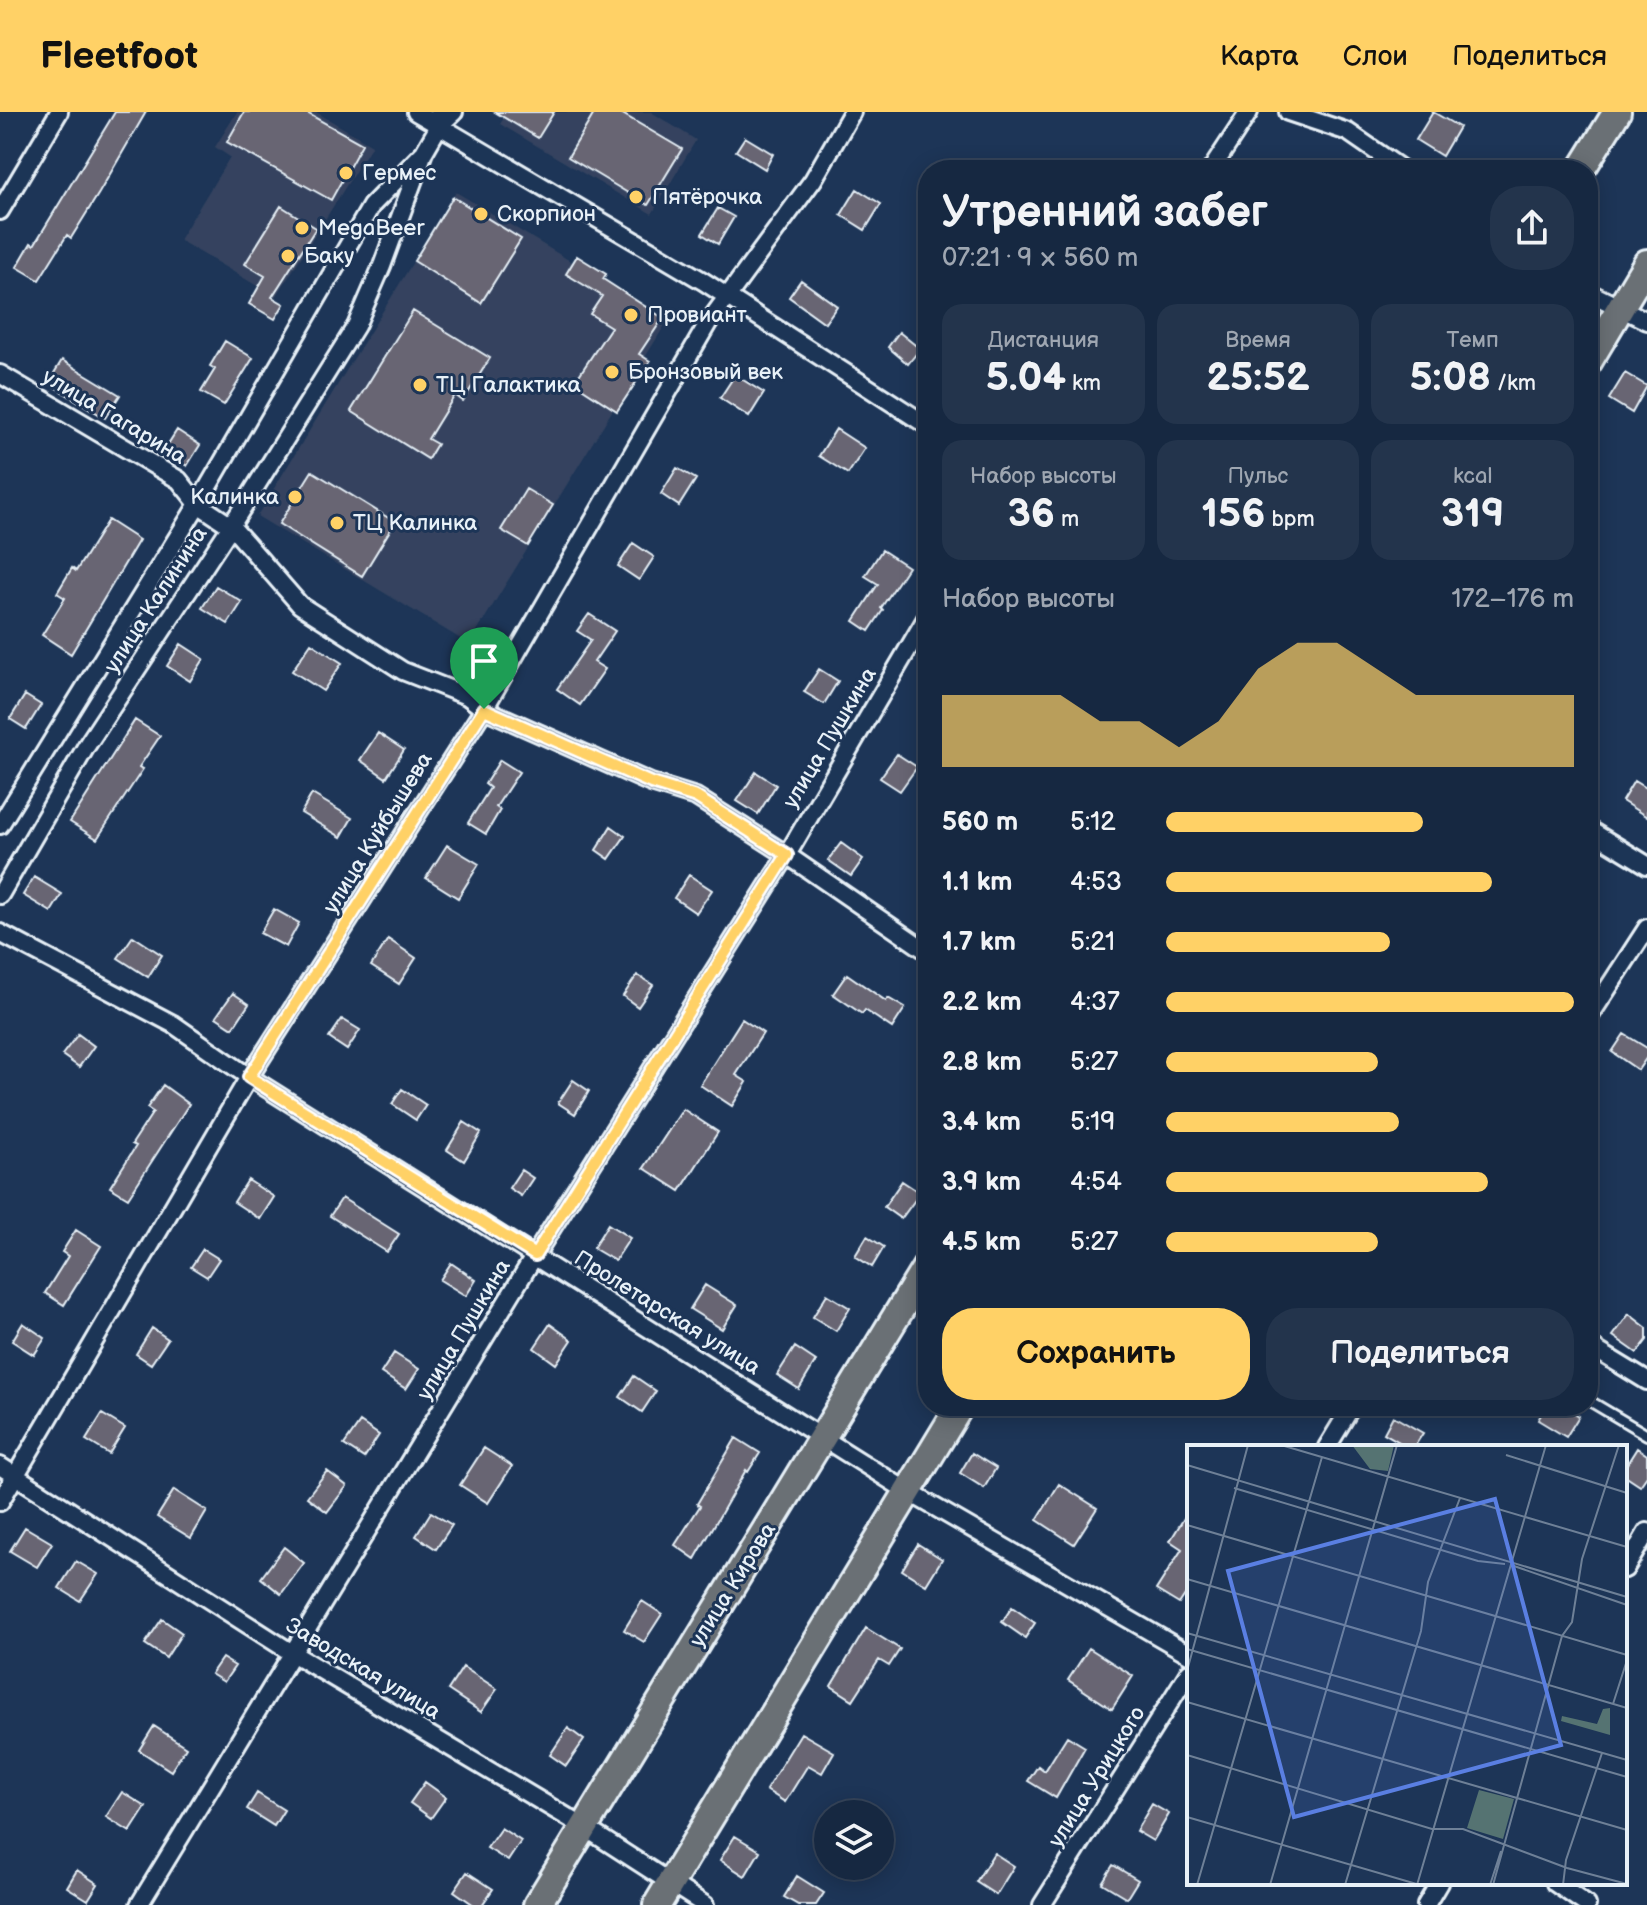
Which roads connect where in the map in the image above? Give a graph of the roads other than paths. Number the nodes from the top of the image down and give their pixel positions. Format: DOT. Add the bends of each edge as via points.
graph roads {
  1 [pos="59,112"];
  2 [pos="416,112"];
  3 [pos="454,112"];
  4 [pos="852,112"];
  5 [pos="1249,112"];
  6 [pos="1288,112"];
  7 [pos="1612,114"];
  8 [pos="439,119"];
  9 [pos="424,152"];
  10 [pos="1218,160"];
  11 [pos="1389,160"];
  12 [pos="1587,160"];
  13 [pos="0,211"];
  14 [pos="1647,263"];
  15 [pos="1598,297"];
  16 [pos="726,298"];
  17 [pos="1620,308"];
  18 [pos="1647,321"];
  19 [pos="1598,345"];
  20 [pos="0,374"];
  21 [pos="918,420"];
  22 [pos="198,504"];
  23 [pos="231,526"];
  24 [pos="918,632"];
  25 [pos="484,709"];
  26 [pos="0,825"];
  27 [pos="1598,835"];
  28 [pos="787,855"];
  29 [pos="1647,865"];
  30 [pos="0,895"];
  31 [pos="1647,928"];
  32 [pos="0,933"];
  33 [pos="918,945"];
  34 [pos="1598,1004"];
  35 [pos="249,1077"];
  36 [pos="535,1255"];
  37 [pos="918,1281"];
  38 [pos="1598,1351"];
  39 [pos="1647,1381"];
  40 [pos="1598,1406"];
  41 [pos="954,1416"];
  42 [pos="1346,1416"];
  43 [pos="1647,1435"];
  44 [pos="824,1439"];
  45 [pos="1328,1445"];
  46 [pos="0,1466"];
  47 [pos="16,1476"];
  48 [pos="907,1491"];
  49 [pos="0,1502"];
  50 [pos="1647,1532"];
  51 [pos="1627,1566"];
  52 [pos="292,1653"];
  53 [pos="1187,1653"];
  54 [pos="1187,1675"];
  55 [pos="584,1827"];
  56 [pos="1438,1885"];
  57 [pos="1558,1885"];
  58 [pos="664,1894"];
  59 [pos="139,1905"];
  60 [pos="537,1905"];
  61 [pos="705,1905"];
  62 [pos="1042,1905"];
  63 [pos="1426,1905"];
  64 [pos="1587,1905"];
  1 -- 13 [label="street"];
  2 -- 8 [label="street"];
  3 -- 8 [label="street, улица Калинина"];
  4 -- 16 [label="street, улица Куйбышева" via="813,180"];
  5 -- 10 [label="street"];
  6 -- 11 [label="street" via="1348,132"];
  7 -- 12 [label="main road"];
  8 -- 9 [label="street, улица Калинина"];
  8 -- 16 [label="street"];
  9 -- 22 [label="street, улица Калинина" via="371,206"];
  9 -- 23 [label="street, улица Калинина" via="356,326"];
  14 -- 17 [label="main road"];
  15 -- 17 [label="street"];
  16 -- 21 [label="street"];
  16 -- 25 [label="street, улица Куйбышева"];
  17 -- 18 [label="street"];
  17 -- 19 [label="main road"];
  20 -- 22 [label="street, улица Гагарина" via="179,480"];
  22 -- 23 [label="street, улица Гагарина"];
  22 -- 26 [label="street, улица Калинина"];
  23 -- 25 [label="street, улица Гагарина" via="300,605 403,671 467,696"];
  23 -- 30 [label="street, улица Калинина" via="87,745"];
  24 -- 28 [label="street, улица Пушкина"];
  25 -- 28 [label="street, улица Гагарина" via="651,783 696,797"];
  25 -- 35 [label="street, улица Куйбышева"];
  27 -- 29 [label="street"];
  28 -- 33 [label="street, улица Гагарина"];
  28 -- 36 [label="street, улица Пушкина"];
  31 -- 34 [label="street"];
  32 -- 35 [label="street, Пролетарская улица" via="173,1024"];
  35 -- 36 [label="street, Пролетарская улица"];
  35 -- 47 [label="street, улица Куйбышева"];
  36 -- 44 [label="street, Пролетарская улица"];
  36 -- 52 [label="street, улица Пушкина"];
  37 -- 44 [label="main road, улица Кирова"];
  38 -- 39 [label="street"];
  40 -- 43 [label="lane"];
  41 -- 48 [label="main road"];
  42 -- 45 [label="street"];
  44 -- 48 [label="street, Пролетарская улица"];
  44 -- 55 [label="main road, улица Кирова"];
  46 -- 47 [label="street, Заводская улица"];
  47 -- 49 [label="street, улица Куйбышева"];
  47 -- 52 [label="street, Заводская улица"];
  48 -- 53 [label="street, Пролетарская улица"];
  48 -- 58 [label="main road"];
  50 -- 51 [label="street"];
  52 -- 55 [label="street, Заводская улица"];
  52 -- 59 [label="street, улица Пушкина"];
  54 -- 62 [label="street, улица Урицкого"];
  55 -- 58 [label="street, Заводская улица"];
  55 -- 60 [label="main road, улица Кирова"];
  56 -- 63 [label="street"];
  57 -- 64 [label="street"];
  58 -- 61 [label="street, Заводская улица"];
}
